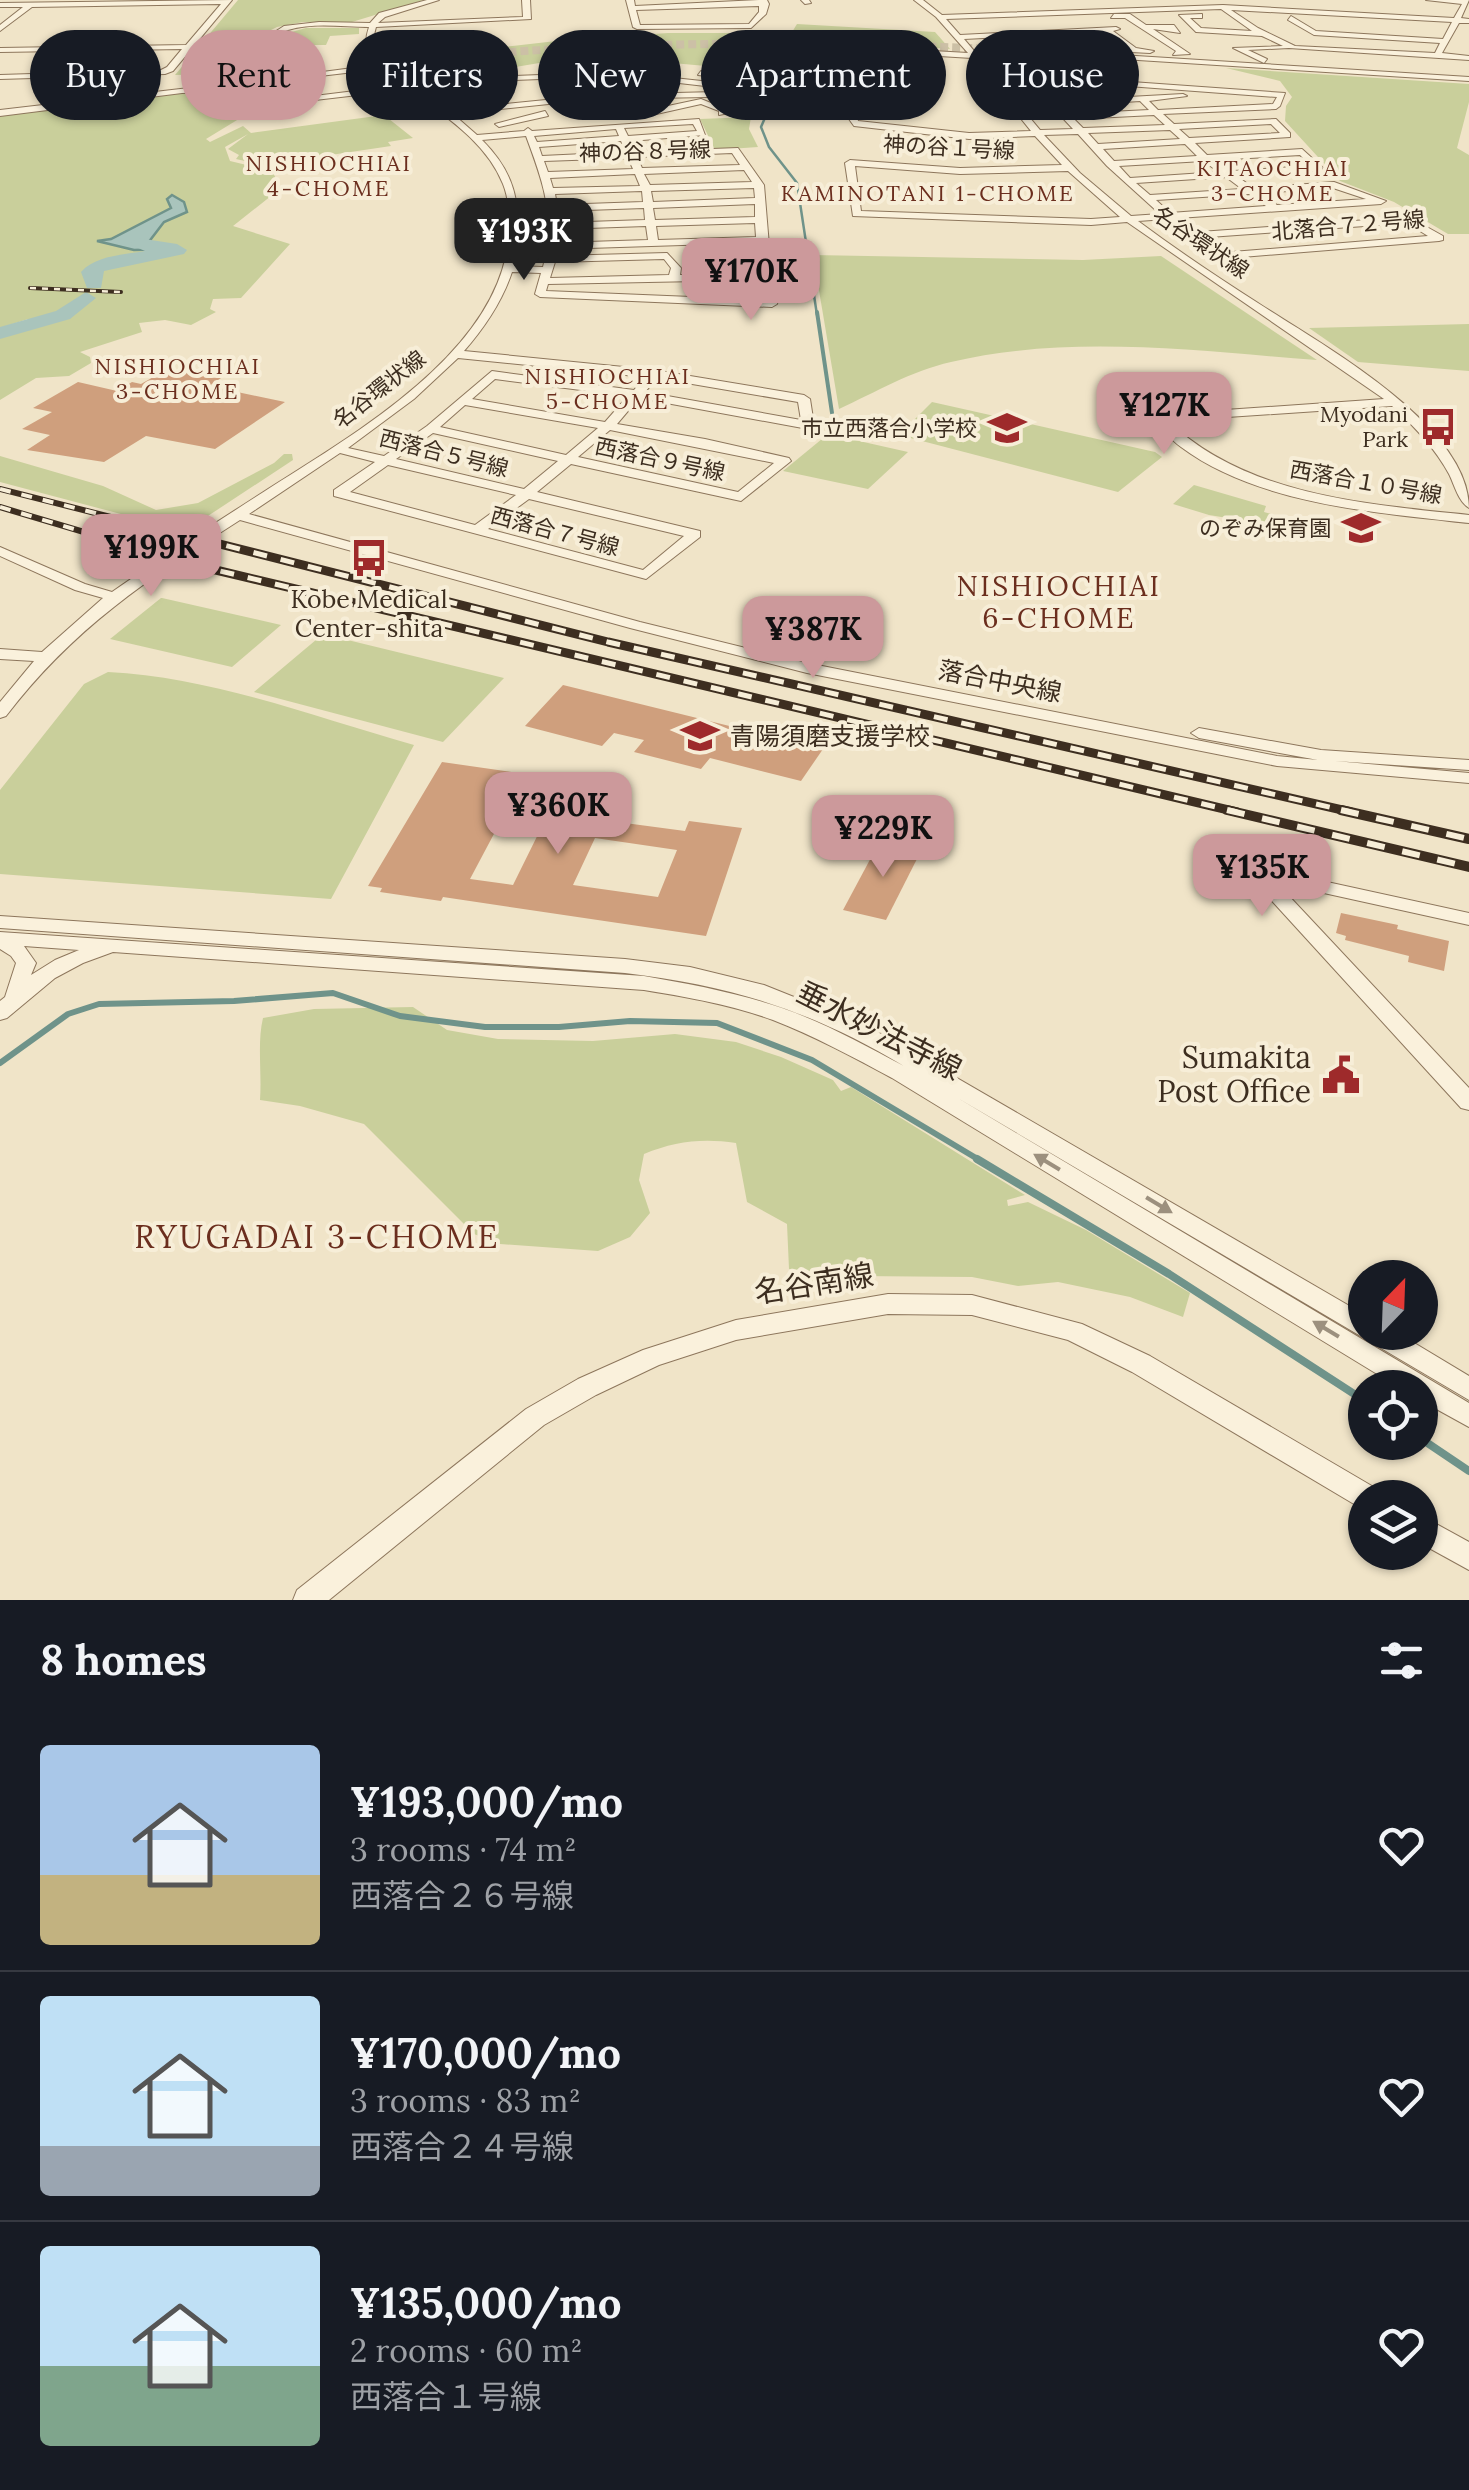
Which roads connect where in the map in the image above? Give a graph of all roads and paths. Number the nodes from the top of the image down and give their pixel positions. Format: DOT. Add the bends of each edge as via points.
graph roads {
  1 [pos="435,0"];
  2 [pos="526,0"];
  3 [pos="918,0"];
  4 [pos="1114,0"];
  5 [pos="1127,0"];
  6 [pos="1215,0"];
  7 [pos="1246,0"];
  8 [pos="1430,0"];
  9 [pos="227,1"];
  10 [pos="1066,1"];
  11 [pos="1311,1"];
  12 [pos="1467,1"];
  13 [pos="33,2"];
  14 [pos="1168,3"];
  15 [pos="0,4"];
  16 [pos="763,6"];
  17 [pos="985,6"];
  18 [pos="1223,7"];
  19 [pos="633,8"];
  20 [pos="964,8"];
  21 [pos="1074,10"];
  22 [pos="995,14"];
  23 [pos="1127,16"];
  24 [pos="1183,16"];
  25 [pos="1236,16"];
  26 [pos="939,17"];
  27 [pos="1082,18"];
  28 [pos="1290,18"];
  29 [pos="527,19"];
  30 [pos="975,19"];
  31 [pos="1463,19"];
  32 [pos="374,24"];
  33 [pos="1148,28"];
  34 [pos="0,29"];
  35 [pos="1105,29"];
  36 [pos="201,30"];
  37 [pos="280,30"];
  38 [pos="372,30"];
  39 [pos="985,30"];
  40 [pos="1086,30"];
  41 [pos="1469,30"];
  42 [pos="1177,31"];
  43 [pos="530,34"];
  44 [pos="1263,34"];
  45 [pos="1314,34"];
  46 [pos="957,36"];
  47 [pos="966,36"];
  48 [pos="1446,41"];
  49 [pos="966,46"];
  50 [pos="181,47"];
  51 [pos="1294,48"];
  52 [pos="0,50"];
  53 [pos="1334,50"];
  54 [pos="1365,51"];
  55 [pos="181,52"];
  56 [pos="1437,55"];
  57 [pos="1469,58"];
  58 [pos="1139,59"];
  59 [pos="1372,66"];
  60 [pos="346,68"];
  61 [pos="326,69"];
  62 [pos="331,69"];
  63 [pos="346,71"];
  64 [pos="0,77"];
  65 [pos="1469,78"];
  66 [pos="181,86"];
  67 [pos="1139,86"];
  68 [pos="164,89"];
  69 [pos="177,91"];
  70 [pos="181,91"];
  71 [pos="1244,92"];
  72 [pos="518,94"];
  73 [pos="521,99"];
  74 [pos="538,99"];
  75 [pos="1139,99"];
  76 [pos="1142,99"];
  77 [pos="518,100"];
  78 [pos="701,101"];
  79 [pos="681,106"];
  80 [pos="681,107"];
  81 [pos="538,110"];
  82 [pos="0,111"];
  83 [pos="693,112"];
  84 [pos="1155,112"];
  85 [pos="1139,113"];
  86 [pos="452,120"];
  87 [pos="853,120"];
  88 [pos="1027,120"];
  89 [pos="1069,120"];
  90 [pos="618,126"];
  91 [pos="1172,127"];
  92 [pos="528,131"];
  93 [pos="1080,133"];
  94 [pos="1039,135"];
  95 [pos="475,138"];
  96 [pos="625,140"];
  97 [pos="1187,141"];
  98 [pos="534,145"];
  99 [pos="1094,148"];
  100 [pos="632,155"];
  101 [pos="1204,158"];
  102 [pos="539,160"];
  103 [pos="1110,164"];
  104 [pos="747,166"];
  105 [pos="1070,168"];
  106 [pos="639,171"];
  107 [pos="1225,174"];
  108 [pos="545,175"];
  109 [pos="1128,181"];
  110 [pos="760,184"];
  111 [pos="646,188"];
  112 [pos="550,191"];
  113 [pos="1248,191"];
  114 [pos="1148,198"];
  115 [pos="760,201"];
  116 [pos="648,206"];
  117 [pos="554,208"];
  118 [pos="1275,208"];
  119 [pos="1168,216"];
  120 [pos="761,220"];
  121 [pos="1128,220"];
  122 [pos="651,224"];
  123 [pos="557,226"];
  124 [pos="1310,226"];
  125 [pos="1199,235"];
  126 [pos="762,240"];
  127 [pos="717,242"];
  128 [pos="653,244"];
  129 [pos="1342,245"];
  130 [pos="513,248"];
  131 [pos="551,264"];
  132 [pos="508,269"];
  133 [pos="674,277"];
  134 [pos="456,354"];
  135 [pos="654,374"];
  136 [pos="638,394"];
  137 [pos="464,401"];
  138 [pos="1396,402"];
  139 [pos="609,426"];
  140 [pos="430,429"];
  141 [pos="338,448"];
  142 [pos="570,459"];
  143 [pos="388,460"];
  144 [pos="527,494"];
  145 [pos="1469,504"];
  146 [pos="245,511"];
  147 [pos="1469,519"];
  148 [pos="476,531"];
  149 [pos="0,551"];
  150 [pos="114,597"];
  151 [pos="0,654"];
  152 [pos="44,657"];
  153 [pos="0,712"];
  154 [pos="1469,766"];
  155 [pos="1469,778"];
  156 [pos="1469,919"];
  157 [pos="0,922"];
  158 [pos="0,939"];
  159 [pos="132,946"];
  160 [pos="6,1007"];
  161 [pos="1469,1102"];
  162 [pos="1348,1318"];
  163 [pos="1404,1350"];
  164 [pos="1469,1389"];
  165 [pos="1469,1416"];
  166 [pos="1348,1486"];
  167 [pos="1438,1539"];
  168 [pos="1469,1557"];
  169 [pos="307,1600"];
  1 -- 32 [label="street" via="393,10"];
  2 -- 29 [label="street"];
  3 -- 26 [label="street, 名谷環状線"];
  4 -- 5 [label="street"];
  4 -- 10 [label="street"];
  6 -- 18 [label="street"];
  7 -- 11 [label="street"];
  8 -- 12 [label="street"];
  9 -- 13 [label="street"];
  9 -- 36 [label="street"];
  10 -- 17 [label="street"];
  10 -- 21 [label="street"];
  11 -- 31 [label="street"];
  12 -- 31 [label="street"];
  13 -- 15 [label="street"];
  13 -- 34 [label="street"];
  14 -- 18 [label="street"];
  14 -- 21 [label="street"];
  16 -- 19 [label="street"];
  16 -- 19 [label="street" via="751,26 636,28"];
  17 -- 20 [label="street"];
  17 -- 22 [label="street"];
  18 -- 25 [label="street"];
  18 -- 31 [label="street"];
  21 -- 22 [label="street"];
  21 -- 27 [label="street"];
  22 -- 30 [label="street"];
  23 -- 24 [label="street"];
  23 -- 27 [label="street"];
  23 -- 33 [label="street"];
  24 -- 25 [label="street"];
  24 -- 44 [label="street" via="1200,30"];
  25 -- 28 [label="street"];
  25 -- 44 [label="street"];
  26 -- 30 [label="street"];
  26 -- 46 [label="street, 名谷環状線"];
  27 -- 30 [label="street"];
  28 -- 31 [label="street"];
  28 -- 45 [label="street"];
  29 -- 32 [label="street"];
  29 -- 43 [label="street"];
  30 -- 39 [label="street"];
  31 -- 41 [label="street"];
  31 -- 48 [label="street"];
  32 -- 37 [label="street"];
  32 -- 38 [label="street, 名谷環状線"];
  33 -- 35 [label="street"];
  33 -- 35 [label="street" via="1186,54 1134,50"];
  33 -- 42 [label="street"];
  35 -- 40 [label="street"];
  44 -- 51 [label="street"];
  45 -- 48 [label="street"];
  45 -- 53 [label="street"];
  46 -- 47 [label="street"];
  46 -- 49 [label="street, 名谷環状線"];
  48 -- 56 [label="street"];
  50 -- 52 [label="street"];
  51 -- 53 [label="street"];
  51 -- 59 [label="street" via="1237,48 1263,61"];
  53 -- 54 [label="street"];
  54 -- 56 [label="street"];
  54 -- 59 [label="street"];
  55 -- 64 [label="street" via="162,72"];
  56 -- 57 [label="street"];
  58 -- 65 [label="street"];
  59 -- 65 [label="street"];
  60 -- 62 [label="street"];
  61 -- 62 [label="street"];
  62 -- 68 [label="street"];
  63 -- 69 [label="street"];
  66 -- 68 [label="street"];
  67 -- 71 [label="street"];
  68 -- 82 [label="street"];
  69 -- 70 [label="street"];
  69 -- 82 [label="street"];
  71 -- 76 [label="street"];
  71 -- 84 [label="street" via="1282,95 1276,106"];
  72 -- 73 [label="street"];
  73 -- 74 [label="street"];
  73 -- 77 [label="street"];
  73 -- 81 [label="street"];
  75 -- 76 [label="street"];
  76 -- 84 [label="street"];
  78 -- 79 [label="street"];
  80 -- 83 [label="street"];
  84 -- 85 [label="street"];
  84 -- 91 [label="street"];
  86 -- 95 [label="street, 名谷環状線"];
  87 -- 94 [label="street" via="953,135"];
  88 -- 94 [label="street, 名谷環状線"];
  89 -- 93 [label="street, 北落合７２号線"];
  90 -- 92 [label="street"];
  90 -- 96 [label="street"];
  90 -- 96 [label="street" via="696,121 702,133"];
  91 -- 93 [label="street"];
  91 -- 97 [label="street"];
  91 -- 97 [label="street" via="1273,120 1287,136"];
  92 -- 95 [label="street"];
  92 -- 98 [label="street"];
  93 -- 94 [label="street"];
  93 -- 99 [label="street, 北落合７２号線"];
  94 -- 105 [label="street, 名谷環状線"];
  95 -- 130 [label="street, 名谷環状線" via="513,199"];
  96 -- 98 [label="street"];
  96 -- 100 [label="street"];
  97 -- 99 [label="street"];
  97 -- 101 [label="street"];
  98 -- 102 [label="street"];
  99 -- 103 [label="street, 北落合７２号線"];
  100 -- 102 [label="street"];
  100 -- 104 [label="street" via="734,150"];
  100 -- 106 [label="street"];
  101 -- 103 [label="street"];
  101 -- 107 [label="street"];
  101 -- 107 [label="street" via="1302,152 1318,168"];
  102 -- 108 [label="street"];
  103 -- 109 [label="street, 北落合７２号線"];
  104 -- 106 [label="street, 神の谷８号線"];
  104 -- 110 [label="street"];
  105 -- 121 [label="street, 名谷環状線"];
  105 -- 121 [label="street, 神の谷１号線" via="960,171 850,163 856,214"];
  106 -- 108 [label="street, 神の谷８号線"];
  106 -- 111 [label="street"];
  107 -- 109 [label="street"];
  107 -- 113 [label="street"];
  108 -- 112 [label="street"];
  109 -- 114 [label="street, 北落合７２号線"];
  110 -- 111 [label="street"];
  110 -- 115 [label="street"];
  111 -- 112 [label="street"];
  111 -- 116 [label="street"];
  112 -- 117 [label="street"];
  113 -- 114 [label="street"];
  113 -- 118 [label="street"];
  113 -- 118 [label="street" via="1334,185 1382,200"];
  114 -- 119 [label="street, 北落合７２号線"];
  115 -- 116 [label="street"];
  115 -- 120 [label="street"];
  116 -- 117 [label="street"];
  116 -- 122 [label="street"];
  117 -- 123 [label="street"];
  118 -- 119 [label="street"];
  118 -- 124 [label="street"];
  119 -- 121 [label="street"];
  119 -- 125 [label="street, 北落合７２号線"];
  120 -- 122 [label="street"];
  120 -- 126 [label="street"];
  121 -- 138 [label="street, 名谷環状線"];
  122 -- 123 [label="street"];
  122 -- 128 [label="street"];
  123 -- 131 [label="street"];
  124 -- 125 [label="street, 北落合７２号線"];
  124 -- 129 [label="street"];
  124 -- 129 [label="street, 北落合７２号線" via="1410,220 1440,238"];
  125 -- 129 [label="street, 北落合７２号線" via="1230,255"];
  126 -- 127 [label="street"];
  126 -- 127 [label="street" via="767,268 730,259"];
  127 -- 128 [label="street"];
  128 -- 131 [label="street"];
  130 -- 131 [label="street"];
  130 -- 132 [label="street, 名谷環状線"];
  131 -- 132 [label="street"];
  131 -- 133 [label="street"];
  131 -- 133 [label="street" via="667,256"];
  131 -- 133 [label="street" via="540,294 772,304 774,295"];
  132 -- 134 [label="street, 名谷環状線" via="486,316"];
  134 -- 135 [label="street"];
  134 -- 141 [label="street, 名谷環状線" via="407,401"];
  135 -- 136 [label="street, 西落合５号線"];
  135 -- 136 [label="street" via="804,399 808,425"];
  136 -- 137 [label="street" via="492,375"];
  136 -- 139 [label="street, 西落合５号線"];
  137 -- 139 [label="street, 西落合９号線"];
  137 -- 140 [label="street"];
  138 -- 145 [label="street, 名谷環状線" via="1447,457"];
  138 -- 147 [label="street, 西落合１０号線" via="1157,418 1202,457 1250,477 1319,496"];
  139 -- 142 [label="street, 西落合５号線"];
  139 -- 142 [label="street, 西落合９号線" via="784,461 741,497"];
  140 -- 142 [label="street, 西落合９号線"];
  140 -- 143 [label="street"];
  141 -- 143 [label="street, 西落合５号線"];
  141 -- 146 [label="street, 名谷環状線"];
  142 -- 144 [label="street, 西落合５号線"];
  143 -- 144 [label="street, 西落合５号線"];
  143 -- 148 [label="street, 西落合７号線" via="339,493"];
  144 -- 148 [label="street"];
  144 -- 148 [label="street, 西落合７号線" via="696,534 646,575"];
  146 -- 150 [label="street, 名谷環状線"];
  146 -- 154 [label="street, 落合中央線" via="817,658 1284,750"];
  146 -- 155 [label="street, 落合中央線" via="634,626 807,668 1277,761"];
  149 -- 150 [label="street"];
  150 -- 152 [label="street, 名谷環状線"];
  151 -- 152 [label="street"];
  152 -- 153 [label="street, 名谷環状線"];
  156 -- 161 [label="street" via="1286,879 1279,897"];
  157 -- 162 [label="street, 垂水妙法寺線, one-way" via="625,966 764,992 902,1054"];
  158 -- 159 [label="street, 垂水妙法寺線"];
  158 -- 160 [label="street" via="26,963"];
  159 -- 160 [label="street" via="81,956"];
  165 -- 159 [label="street, 垂水妙法寺線, one-way" via="898,1072 777,1014 644,984"];
  163 -- 164 [label="street"];
  166 -- 169 [label="street, 名谷南線" via="1073,1331 972,1304 888,1304 736,1330 602,1380 535,1417"];
  167 -- 168 [label="street"];
}
